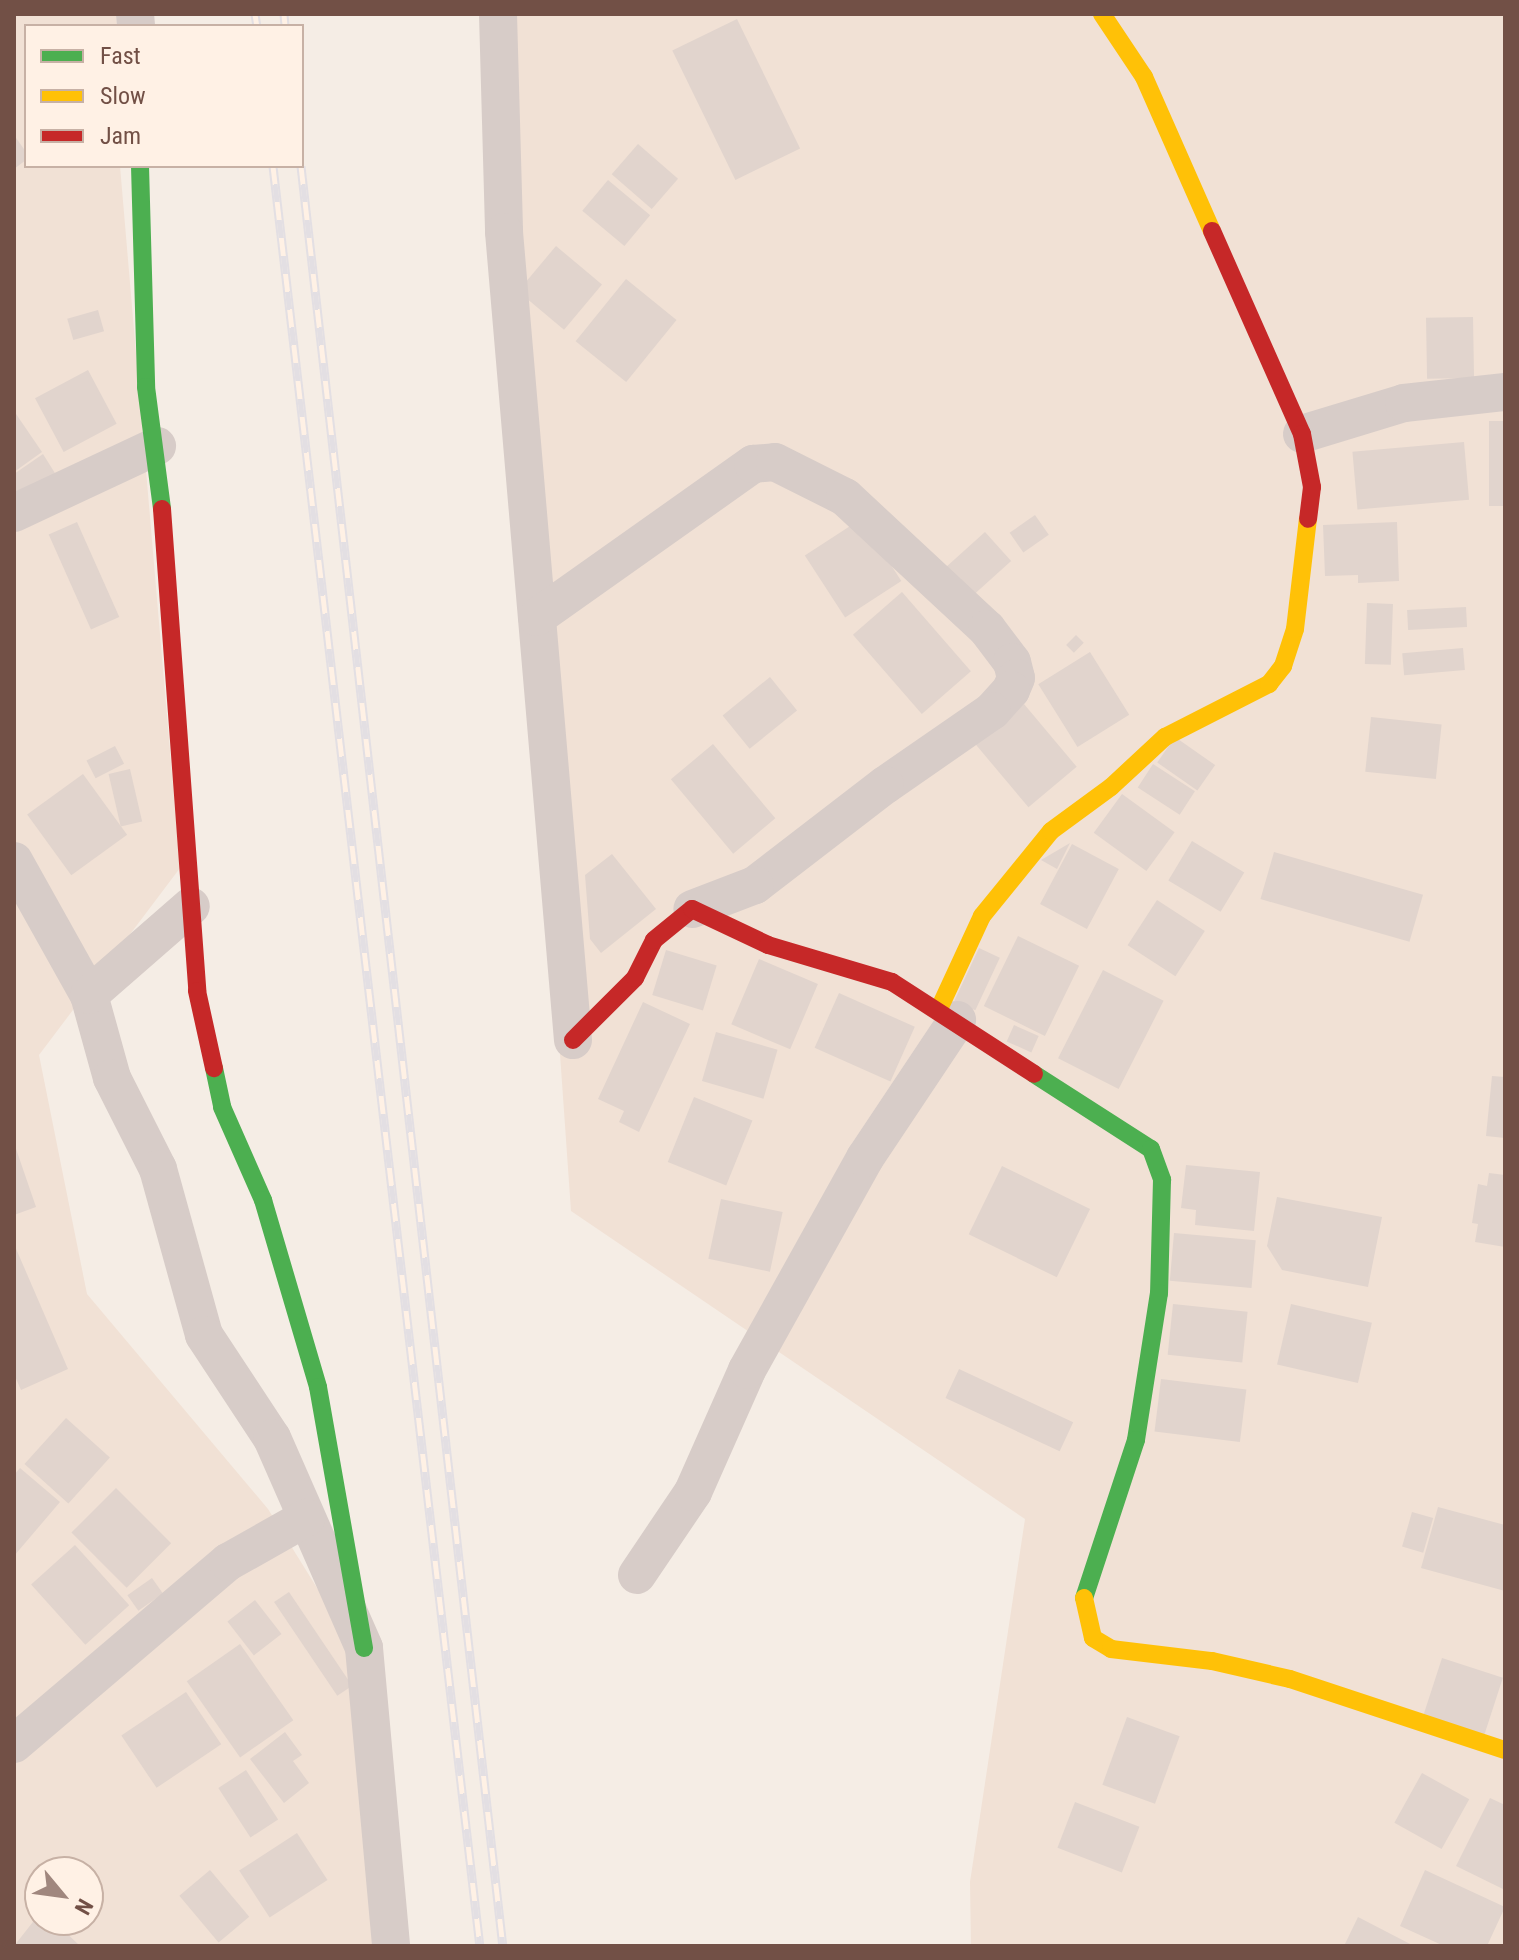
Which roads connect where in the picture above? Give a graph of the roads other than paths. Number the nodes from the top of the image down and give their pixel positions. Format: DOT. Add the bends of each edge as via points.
graph roads {
  1 [pos="498,14"];
  2 [pos="1102,14"];
  3 [pos="140,168"];
  4 [pos="1505,392"];
  5 [pos="1302,434"];
  6 [pos="157,446"];
  7 [pos="14,513"];
  8 [pos="537,617"];
  9 [pos="14,861"];
  10 [pos="191,906"];
  11 [pos="692,909"];
  12 [pos="89,995"];
  13 [pos="948,1014"];
  14 [pos="573,1040"];
  15 [pos="306,1518"];
  16 [pos="637,1575"];
  17 [pos="364,1648"];
  18 [pos="14,1744"];
  19 [pos="1505,1750"];
  20 [pos="391,1946"];
  1 -- 8 [label="street" via="504,232"];
  2 -- 5 [label="street" via="1144,77"];
  3 -- 6 [label="street" via="146,387"];
  4 -- 5 [label="street" via="1404,403"];
  5 -- 13 [label="street" via="1312,487 1295,629 1283,666 1269,684 1165,737 1111,787 1051,831 982,916"];
  6 -- 7 [label="street"];
  6 -- 10 [label="street"];
  8 -- 11 [label="street" via="753,464 775,462 845,497 987,629 1012,662 1016,678 992,711 755,885"];
  8 -- 14 [label="street"];
  9 -- 12 [label="street"];
  10 -- 12 [label="street"];
  10 -- 17 [label="street" via="197,991 222,1107 263,1200 318,1387"];
  11 -- 13 [label="street" via="768,945 892,982"];
  11 -- 14 [label="street" via="654,940 635,978"];
  12 -- 15 [label="street" via="112,1078 158,1169 204,1335 272,1438"];
  13 -- 16 [label="street" via="747,1370 693,1492"];
  13 -- 19 [label="street" via="1151,1149 1162,1180 1159,1293 1136,1440 1082,1603 1093,1638 1111,1649 1212,1661 1290,1679"];
  15 -- 17 [label="street"];
  15 -- 18 [label="street" via="228,1562"];
  17 -- 20 [label="street"];
}
